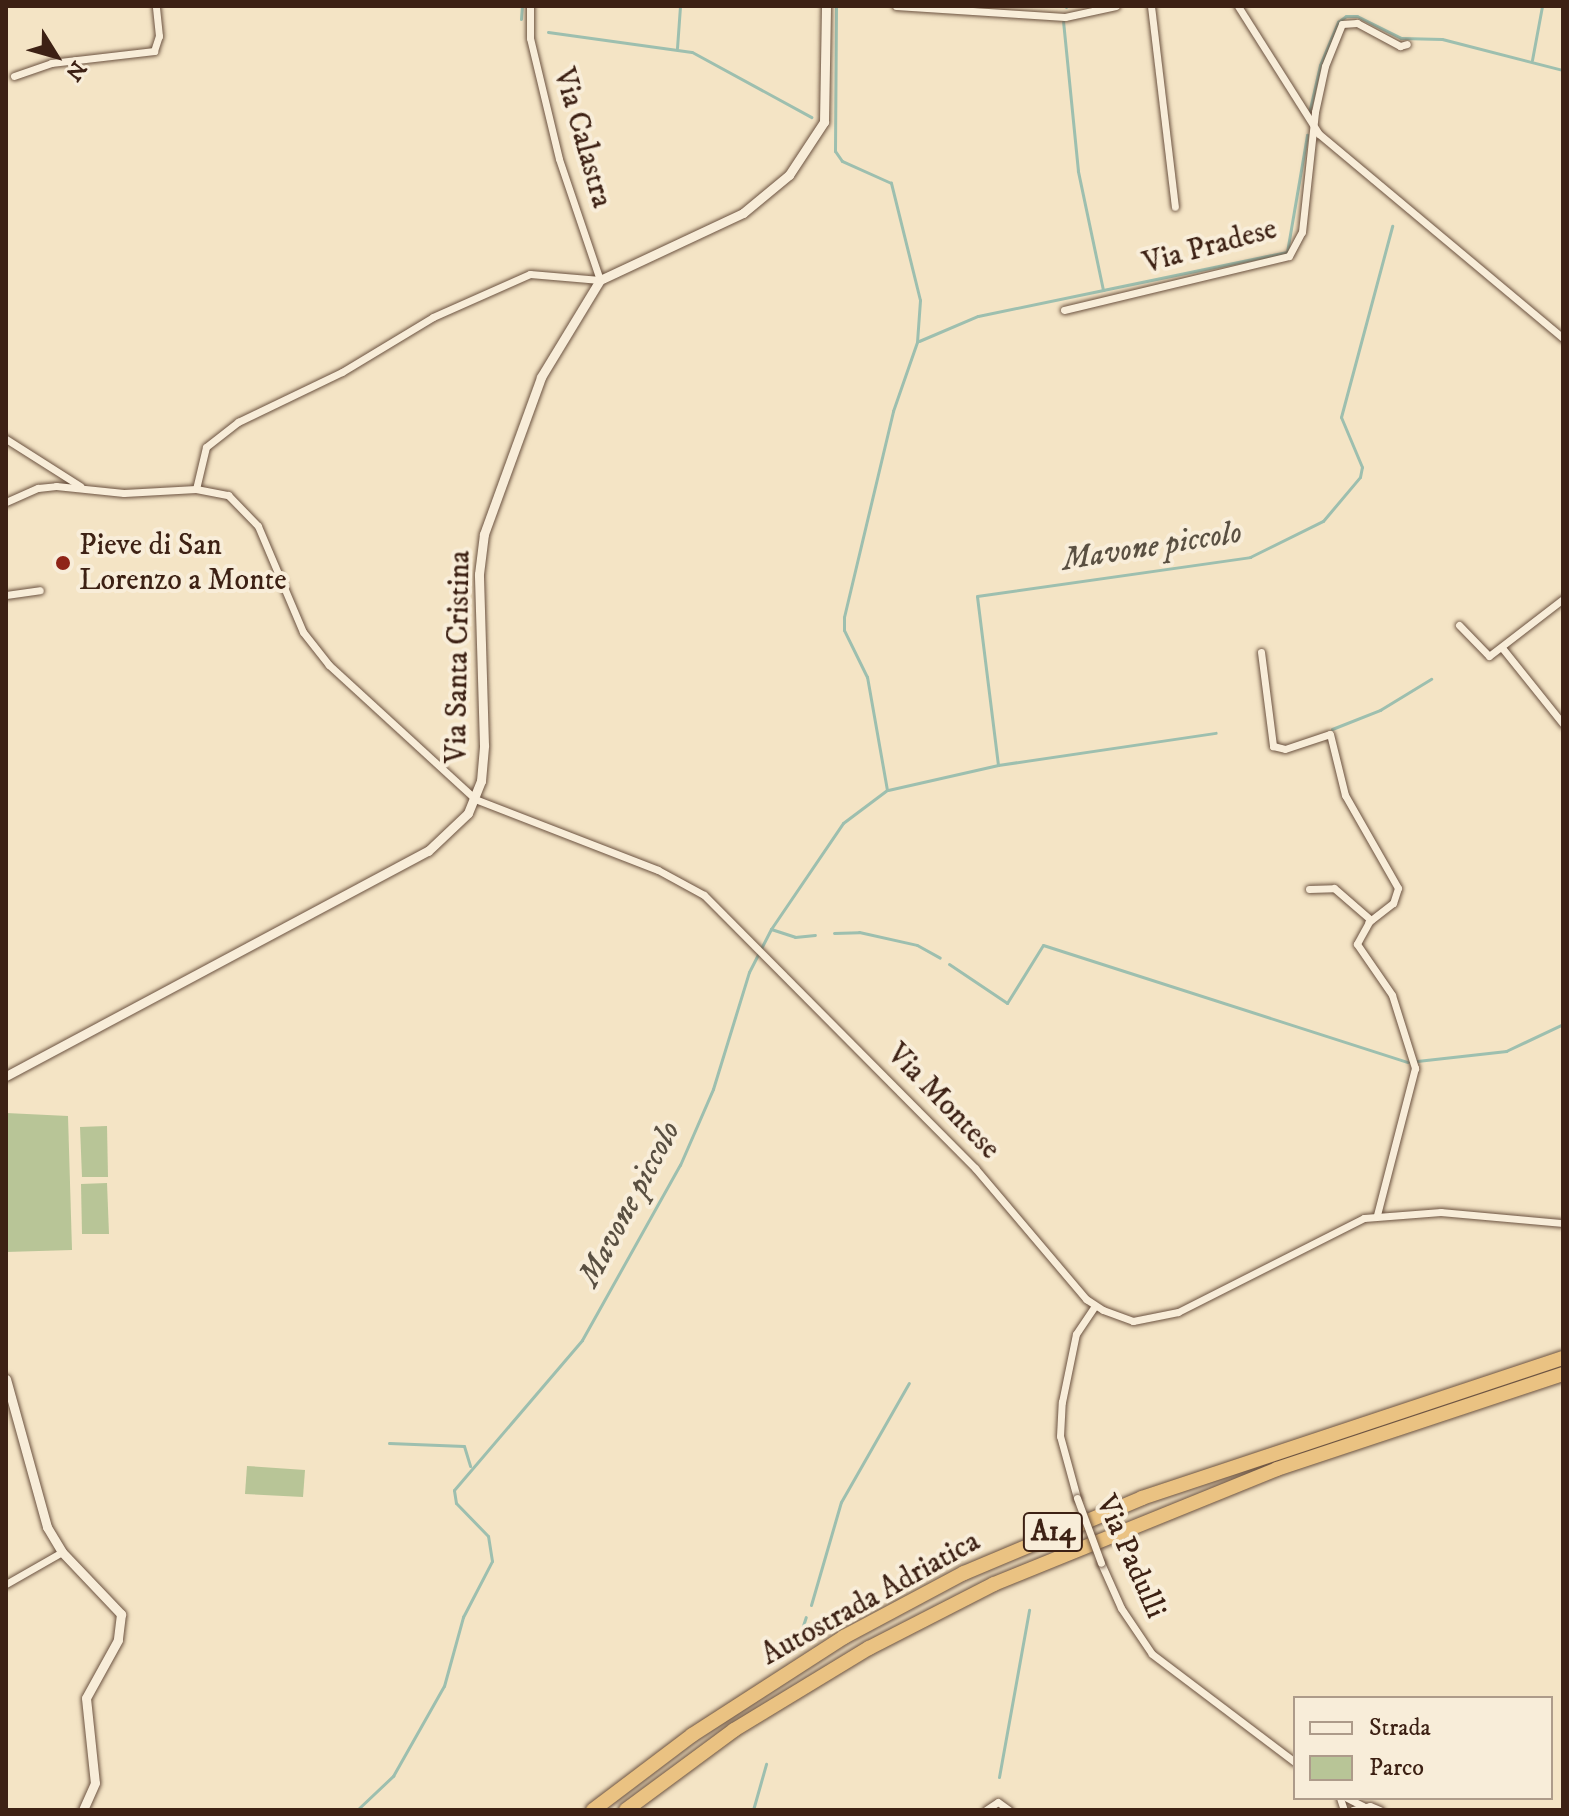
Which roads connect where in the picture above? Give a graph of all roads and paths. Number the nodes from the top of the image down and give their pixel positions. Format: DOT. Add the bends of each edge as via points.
graph roads {
  1 [pos="156,6"];
  2 [pos="530,6"];
  3 [pos="826,6"];
  4 [pos="896,6"];
  5 [pos="1116,6"];
  6 [pos="1151,6"];
  7 [pos="1238,6"];
  8 [pos="1407,44"];
  9 [pos="14,76"];
  10 [pos="1313,127"];
  11 [pos="1175,207"];
  12 [pos="600,280"];
  13 [pos="1064,310"];
  14 [pos="1563,338"];
  15 [pos="6,439"];
  16 [pos="80,486"];
  17 [pos="196,489"];
  18 [pos="6,502"];
  19 [pos="40,590"];
  20 [pos="6,595"];
  21 [pos="1563,599"];
  22 [pos="1459,625"];
  23 [pos="1503,649"];
  24 [pos="1261,652"];
  25 [pos="1563,724"];
  26 [pos="475,799"];
  27 [pos="1309,889"];
  28 [pos="1371,920"];
  29 [pos="6,1076"];
  30 [pos="1377,1215"];
  31 [pos="1563,1223"];
  32 [pos="1095,1306"];
  33 [pos="1563,1358"];
  34 [pos="1563,1374"];
  35 [pos="6,1379"];
  36 [pos="62,1552"];
  37 [pos="6,1584"];
  38 [pos="1293,1760"];
  39 [pos="1351,1800"];
  40 [pos="1363,1806"];
  41 [pos="83,1810"];
  42 [pos="593,1810"];
  43 [pos="626,1810"];
  44 [pos="986,1810"];
  45 [pos="1009,1810"];
  46 [pos="1353,1810"];
  47 [pos="1380,1810"];
  1 -- 9 [label="street" via="159,36 154,51 51,63"];
  2 -- 12 [label="street, Via Calastra" via="530,38 559,159"];
  3 -- 12 [label="street" via="824,122 789,175 743,213"];
  4 -- 5 [label="street" via="1065,17"];
  6 -- 11 [label="street"];
  7 -- 10 [label="street"];
  8 -- 10 [label="street, Via Pradese" via="1400,46 1357,23 1342,24 1325,66"];
  10 -- 13 [label="street, Via Pradese" via="1302,232 1289,256"];
  10 -- 14 [label="street"];
  12 -- 17 [label="street" via="530,274 433,317 342,372 238,422 206,447"];
  12 -- 26 [label="street, Via Santa Cristina" via="541,377 484,534 479,574 484,745"];
  15 -- 16 [label="street"];
  16 -- 17 [label="street" via="124,493"];
  16 -- 18 [label="street" via="38,488"];
  17 -- 26 [label="street" via="228,495 244,507 258,526 313,648"];
  19 -- 20 [label="street"];
  21 -- 23 [label="street"];
  22 -- 23 [label="street" via="1489,656"];
  23 -- 25 [label="street"];
  24 -- 28 [label="street" via="1273,746 1285,749 1330,734 1345,795 1398,888 1393,903"];
  26 -- 29 [label="street, Via Santa Cristina" via="454,830 428,851"];
  26 -- 32 [label="street, Via Montese" via="683,881 755,945 975,1168"];
  27 -- 28 [label="street" via="1334,888"];
  28 -- 30 [label="street" via="1357,944 1392,995 1415,1068"];
  30 -- 31 [label="street, Via Montese" via="1441,1212"];
  30 -- 32 [label="street, Via Montese" via="1340,1226 1178,1312 1133,1321"];
  32 -- 38 [label="street, Via Padulli, bridge" via="1076,1334 1060,1436 1101,1563 1121,1608 1152,1654"];
  33 -- 42 [label="highway, Autostrada Adriatica / A14" via="1128,1503 964,1573 831,1645 692,1735"];
  34 -- 43 [label="highway, Autostrada Adriatica / A14" via="1277,1469 994,1584 869,1648 734,1730"];
  35 -- 36 [label="street" via="39,1506"];
  36 -- 37 [label="street"];
  36 -- 41 [label="street" via="116,1603 122,1622 118,1640 86,1698 95,1783"];
  39 -- 40 [label="street"];
  40 -- 46 [label="street"];
  40 -- 47 [label="street"];
  44 -- 45 [label="street" via="998,1802"];
}
